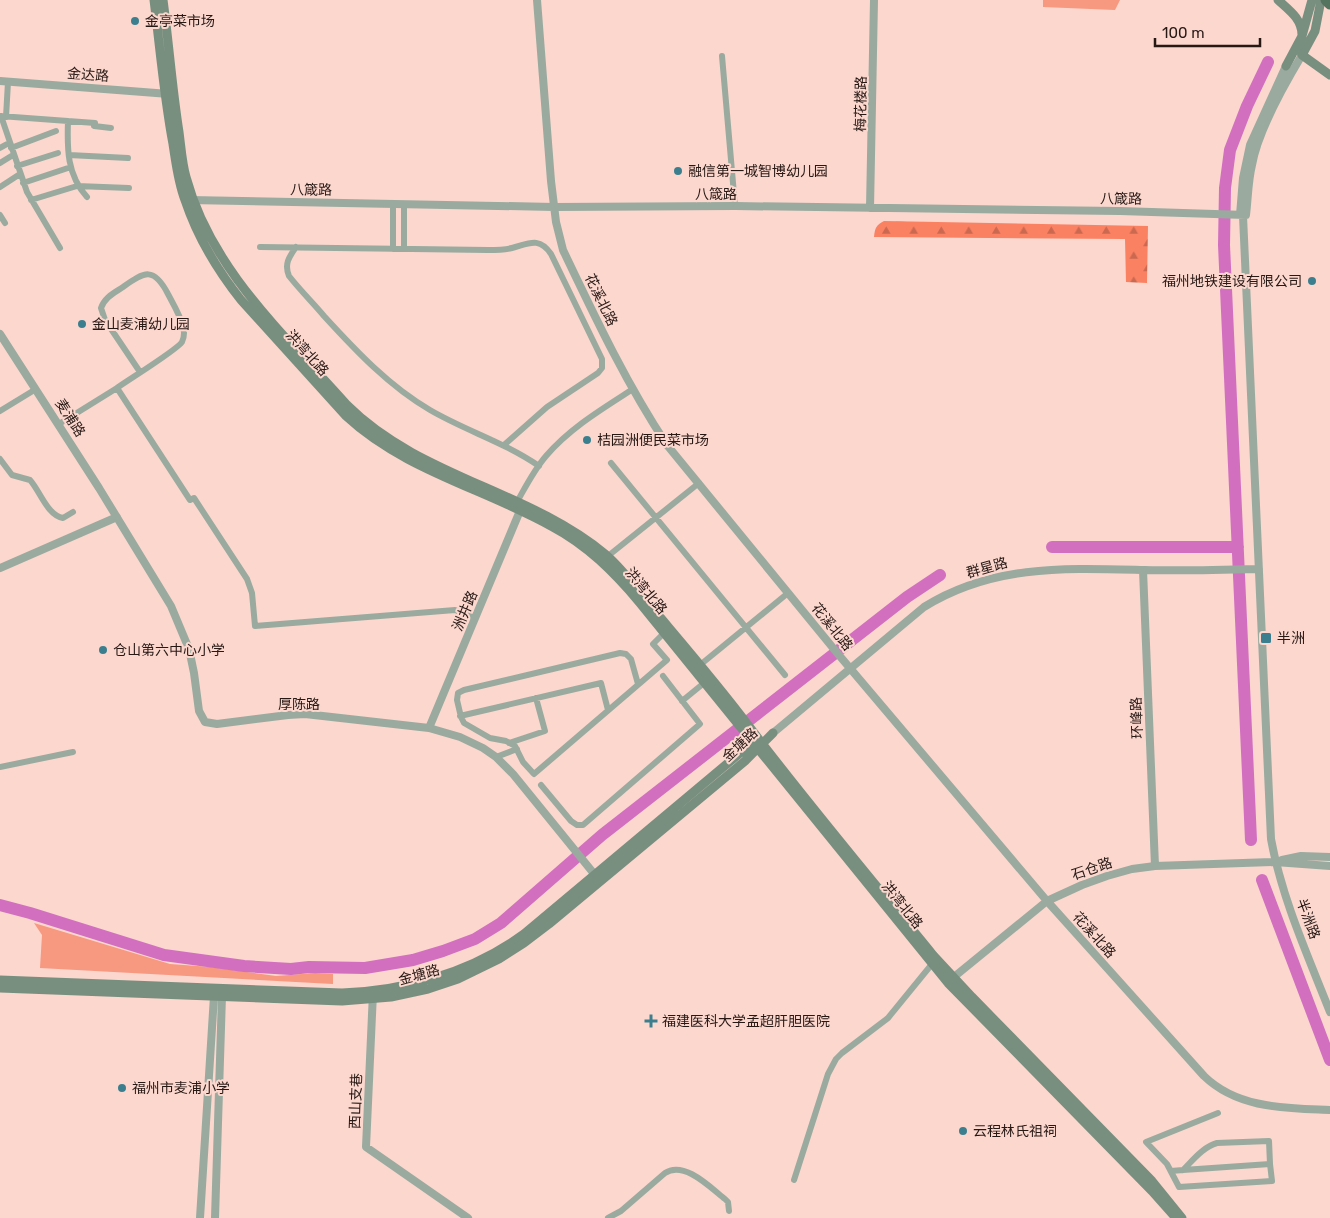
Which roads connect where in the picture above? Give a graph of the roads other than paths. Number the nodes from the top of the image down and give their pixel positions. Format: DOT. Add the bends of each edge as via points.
graph roads {
  1 [pos="154,0"];
  2 [pos="163,0"];
  3 [pos="537,0"];
  4 [pos="874,0"];
  5 [pos="1278,0"];
  6 [pos="1312,0"];
  7 [pos="1327,2"];
  8 [pos="1302,36"];
  9 [pos="1302,55"];
  10 [pos="722,56"];
  11 [pos="1286,66"];
  12 [pos="1330,75"];
  13 [pos="3,81"];
  14 [pos="169,94"];
  15 [pos="2,119"];
  16 [pos="68,121"];
  17 [pos="111,128"];
  18 [pos="56,131"];
  19 [pos="10,145"];
  20 [pos="0,148"];
  21 [pos="58,153"];
  22 [pos="13,155"];
  23 [pos="69,155"];
  24 [pos="128,158"];
  25 [pos="0,163"];
  26 [pos="17,166"];
  27 [pos="71,166"];
  28 [pos="20,174"];
  29 [pos="23,183"];
  30 [pos="77,186"];
  31 [pos="0,187"];
  32 [pos="129,188"];
  33 [pos="87,197"];
  34 [pos="31,200"];
  35 [pos="189,200"];
  36 [pos="393,204"];
  37 [pos="404,204"];
  38 [pos="735,206"];
  39 [pos="554,207"];
  40 [pos="870,208"];
  41 [pos="0,215"];
  42 [pos="1243,215"];
  43 [pos="5,223"];
  44 [pos="260,247"];
  45 [pos="296,247"];
  46 [pos="60,248"];
  47 [pos="393,249"];
  48 [pos="404,249"];
  49 [pos="591,308"];
  50 [pos="580,313"];
  51 [pos="595,317"];
  52 [pos="585,323"];
  53 [pos="0,334"];
  54 [pos="140,372"];
  55 [pos="117,388"];
  56 [pos="36,389"];
  57 [pos="633,390"];
  58 [pos="0,409"];
  59 [pos="59,424"];
  60 [pos="504,445"];
  61 [pos="0,459"];
  62 [pos="611,463"];
  63 [pos="539,466"];
  64 [pos="699,483"];
  65 [pos="520,506"];
  66 [pos="73,512"];
  67 [pos="117,517"];
  68 [pos="656,518"];
  69 [pos="608,556"];
  70 [pos="0,568"];
  71 [pos="1259,569"];
  72 [pos="1143,570"];
  73 [pos="788,594"];
  74 [pos="476,618"];
  75 [pos="746,628"];
  76 [pos="664,633"];
  77 [pos="700,665"];
  78 [pos="850,669"];
  79 [pos="785,675"];
  80 [pos="663,676"];
  81 [pos="704,683"];
  82 [pos="638,684"];
  83 [pos="536,698"];
  84 [pos="682,701"];
  85 [pos="608,710"];
  86 [pos="460,716"];
  87 [pos="739,720"];
  88 [pos="430,728"];
  89 [pos="773,733"];
  90 [pos="509,742"];
  91 [pos="759,745"];
  92 [pos="516,749"];
  93 [pos="73,752"];
  94 [pos="496,757"];
  95 [pos="0,767"];
  96 [pos="541,785"];
  97 [pos="1330,857"];
  98 [pos="1276,862"];
  99 [pos="1155,866"];
  100 [pos="1330,866"];
  101 [pos="596,875"];
  102 [pos="1047,901"];
  103 [pos="932,964"];
  104 [pos="0,980"];
  105 [pos="951,980"];
  106 [pos="0,988"];
  107 [pos="373,995"];
  108 [pos="218,996"];
  109 [pos="1330,1012"];
  110 [pos="1330,1110"];
  111 [pos="1218,1113"];
  112 [pos="1270,1164"];
  113 [pos="1184,1170"];
  114 [pos="1171,1171"];
  115 [pos="794,1180"];
  116 [pos="729,1211"];
  117 [pos="200,1218"];
  118 [pos="215,1218"];
  119 [pos="468,1218"];
  120 [pos="608,1218"];
  121 [pos="1176,1218"];
  122 [pos="1182,1218"];
  1 -- 14 [label="main road, 洪湾北路"];
  2 -- 14 [label="main road, 洪湾北路"];
  3 -- 39 [label="street, 花溪北路"];
  4 -- 40 [label="street, 梅花楼路"];
  5 -- 8 [label="main road" via="1298,19"];
  6 -- 8 [label="main road"];
  7 -- 9 [label="main road"];
  8 -- 9 [label="main road"];
  8 -- 11 [label="main road"];
  9 -- 12 [label="main road"];
  9 -- 42 [label="street" via="1258,146"];
  10 -- 38 [label="street"];
  11 -- 42 [label="street" via="1250,145 1243,178"];
  13 -- 14 [label="street, 金达路"];
  13 -- 15 [label="street"];
  14 -- 35 [label="main road, 洪湾北路"];
  15 -- 16 [label="street"];
  15 -- 19 [label="street"];
  16 -- 17 [label="street"];
  16 -- 23 [label="street"];
  18 -- 19 [label="street"];
  19 -- 20 [label="street"];
  19 -- 22 [label="street"];
  21 -- 26 [label="street"];
  22 -- 25 [label="street"];
  22 -- 26 [label="street"];
  23 -- 24 [label="street"];
  23 -- 27 [label="street"];
  26 -- 28 [label="street"];
  27 -- 29 [label="street"];
  27 -- 30 [label="street"];
  28 -- 29 [label="street"];
  28 -- 31 [label="street"];
  29 -- 34 [label="street"];
  30 -- 32 [label="street"];
  30 -- 33 [label="street"];
  30 -- 34 [label="street"];
  34 -- 46 [label="street"];
  35 -- 36 [label="street, 八箴路"];
  35 -- 65 [label="main road, 洪湾北路" via="241,286 356,413 406,450"];
  36 -- 37 [label="street, 八箴路"];
  36 -- 47 [label="street"];
  37 -- 39 [label="street, 八箴路"];
  37 -- 48 [label="street"];
  38 -- 39 [label="street, 八箴路"];
  38 -- 40 [label="street, 八箴路"];
  39 -- 49 [label="street, 花溪北路" via="560,242"];
  40 -- 42 [label="street, 八箴路"];
  41 -- 43 [label="street"];
  42 -- 71 [label="street, 半洲路"];
  44 -- 45 [label="street"];
  45 -- 47 [label="street"];
  45 -- 60 [label="street" via="287,264 289,276 363,358 399,390 425,407"];
  47 -- 48 [label="street"];
  48 -- 50 [label="street" via="495,250 530,242 541,244 551,254"];
  49 -- 50 [label="street"];
  49 -- 51 [label="street, 花溪北路"];
  50 -- 52 [label="street"];
  51 -- 52 [label="street"];
  51 -- 57 [label="street, 花溪北路"];
  52 -- 60 [label="street" via="602,359 600,371 547,407"];
  53 -- 56 [label="street, 麦浦路"];
  54 -- 54 [label="street" via="184,338 184,328 162,281 152,274 135,278 106,298 101,308 105,320"];
  54 -- 55 [label="street"];
  55 -- 59 [label="street"];
  55 -- 74 [label="street" via="249,584 256,626 455,610"];
  56 -- 58 [label="street"];
  56 -- 59 [label="street, 麦浦路"];
  57 -- 63 [label="street" via="578,426"];
  57 -- 64 [label="street, 花溪北路" via="667,445"];
  59 -- 67 [label="street, 麦浦路"];
  60 -- 63 [label="street"];
  61 -- 66 [label="street" via="12,475 31,482 56,515 63,518"];
  62 -- 68 [label="street"];
  63 -- 65 [label="street"];
  64 -- 68 [label="street"];
  64 -- 73 [label="street, 花溪北路"];
  65 -- 69 [label="main road, 洪湾北路" via="545,515"];
  65 -- 74 [label="street, 洲井路"];
  65 -- 76 [label="main road, 洪湾北路" via="597,557"];
  67 -- 70 [label="street"];
  67 -- 88 [label="street, 厚陈路" via="178,620 192,661 199,711 205,722 217,724 297,714"];
  68 -- 69 [label="street"];
  68 -- 75 [label="street"];
  69 -- 77 [label="main road, 洪湾北路"];
  71 -- 72 [label="street, 群星路"];
  71 -- 98 [label="street, 半洲路" via="1271,839"];
  72 -- 78 [label="street, 群星路" via="1034,570 978,582 924,607"];
  72 -- 99 [label="street, 环峰路"];
  73 -- 75 [label="street"];
  73 -- 78 [label="street, 花溪北路"];
  74 -- 88 [label="street, 洲井路"];
  75 -- 77 [label="street"];
  75 -- 79 [label="street"];
  76 -- 81 [label="main road, 洪湾北路"];
  76 -- 82 [label="street" via="653,644 667,660"];
  77 -- 87 [label="main road, 洪湾北路"];
  78 -- 89 [label="street, 群星路"];
  78 -- 102 [label="street, 花溪北路"];
  80 -- 84 [label="street"];
  81 -- 84 [label="street"];
  81 -- 87 [label="main road, 洪湾北路"];
  82 -- 85 [label="street"];
  82 -- 86 [label="street" via="631,659 620,653 461,691 456,696"];
  83 -- 85 [label="street" via="601,683"];
  83 -- 86 [label="street"];
  83 -- 90 [label="street" via="545,731"];
  84 -- 96 [label="street" via="700,724 586,824 570,822"];
  85 -- 92 [label="street" via="534,774 522,762"];
  86 -- 90 [label="street" via="467,726 490,738"];
  87 -- 91 [label="main road, 洪湾北路"];
  88 -- 94 [label="street, 厚陈路" via="471,742"];
  89 -- 91 [label="main road, 金塘路"];
  90 -- 92 [label="street"];
  91 -- 101 [label="main road, 金塘路" via="740,754"];
  91 -- 103 [label="main road, 洪湾北路"];
  91 -- 105 [label="main road, 洪湾北路"];
  91 -- 107 [label="main road, 金塘路" via="516,949 458,979 413,992"];
  92 -- 94 [label="street"];
  93 -- 95 [label="street"];
  94 -- 101 [label="street, 厚陈路"];
  97 -- 98 [label="street, 石仓路" via="1300,856"];
  98 -- 99 [label="street, 石仓路"];
  98 -- 100 [label="street, 石仓路"];
  98 -- 109 [label="street, 半洲路"];
  99 -- 102 [label="street, 石仓路" via="1107,876"];
  101 -- 107 [label="main road, 金塘路" via="524,934 484,959 427,981"];
  102 -- 105 [label="street, 石仓路"];
  102 -- 110 [label="street, 花溪北路" via="1218,1088 1265,1106"];
  103 -- 105 [label="main road, 洪湾北路"];
  103 -- 115 [label="street" via="888,1018 836,1059 828,1074"];
  104 -- 107 [label="main road, 金塘路"];
  105 -- 121 [label="main road, 洪湾北路"];
  105 -- 122 [label="main road, 洪湾北路" via="1152,1181"];
  106 -- 108 [label="main road, 金塘路"];
  107 -- 108 [label="main road, 金塘路" via="342,1001"];
  107 -- 119 [label="street, 西山支巷" via="366,1147"];
  108 -- 117 [label="street"];
  108 -- 118 [label="street"];
  111 -- 114 [label="street" via="1146,1142"];
  112 -- 113 [label="street"];
  112 -- 113 [label="street" via="1269,1141 1217,1143"];
  112 -- 114 [label="street" via="1272,1181 1179,1187"];
  113 -- 114 [label="street"];
  116 -- 120 [label="street" via="728,1202 695,1175 673,1170 665,1173 621,1212"];
}
